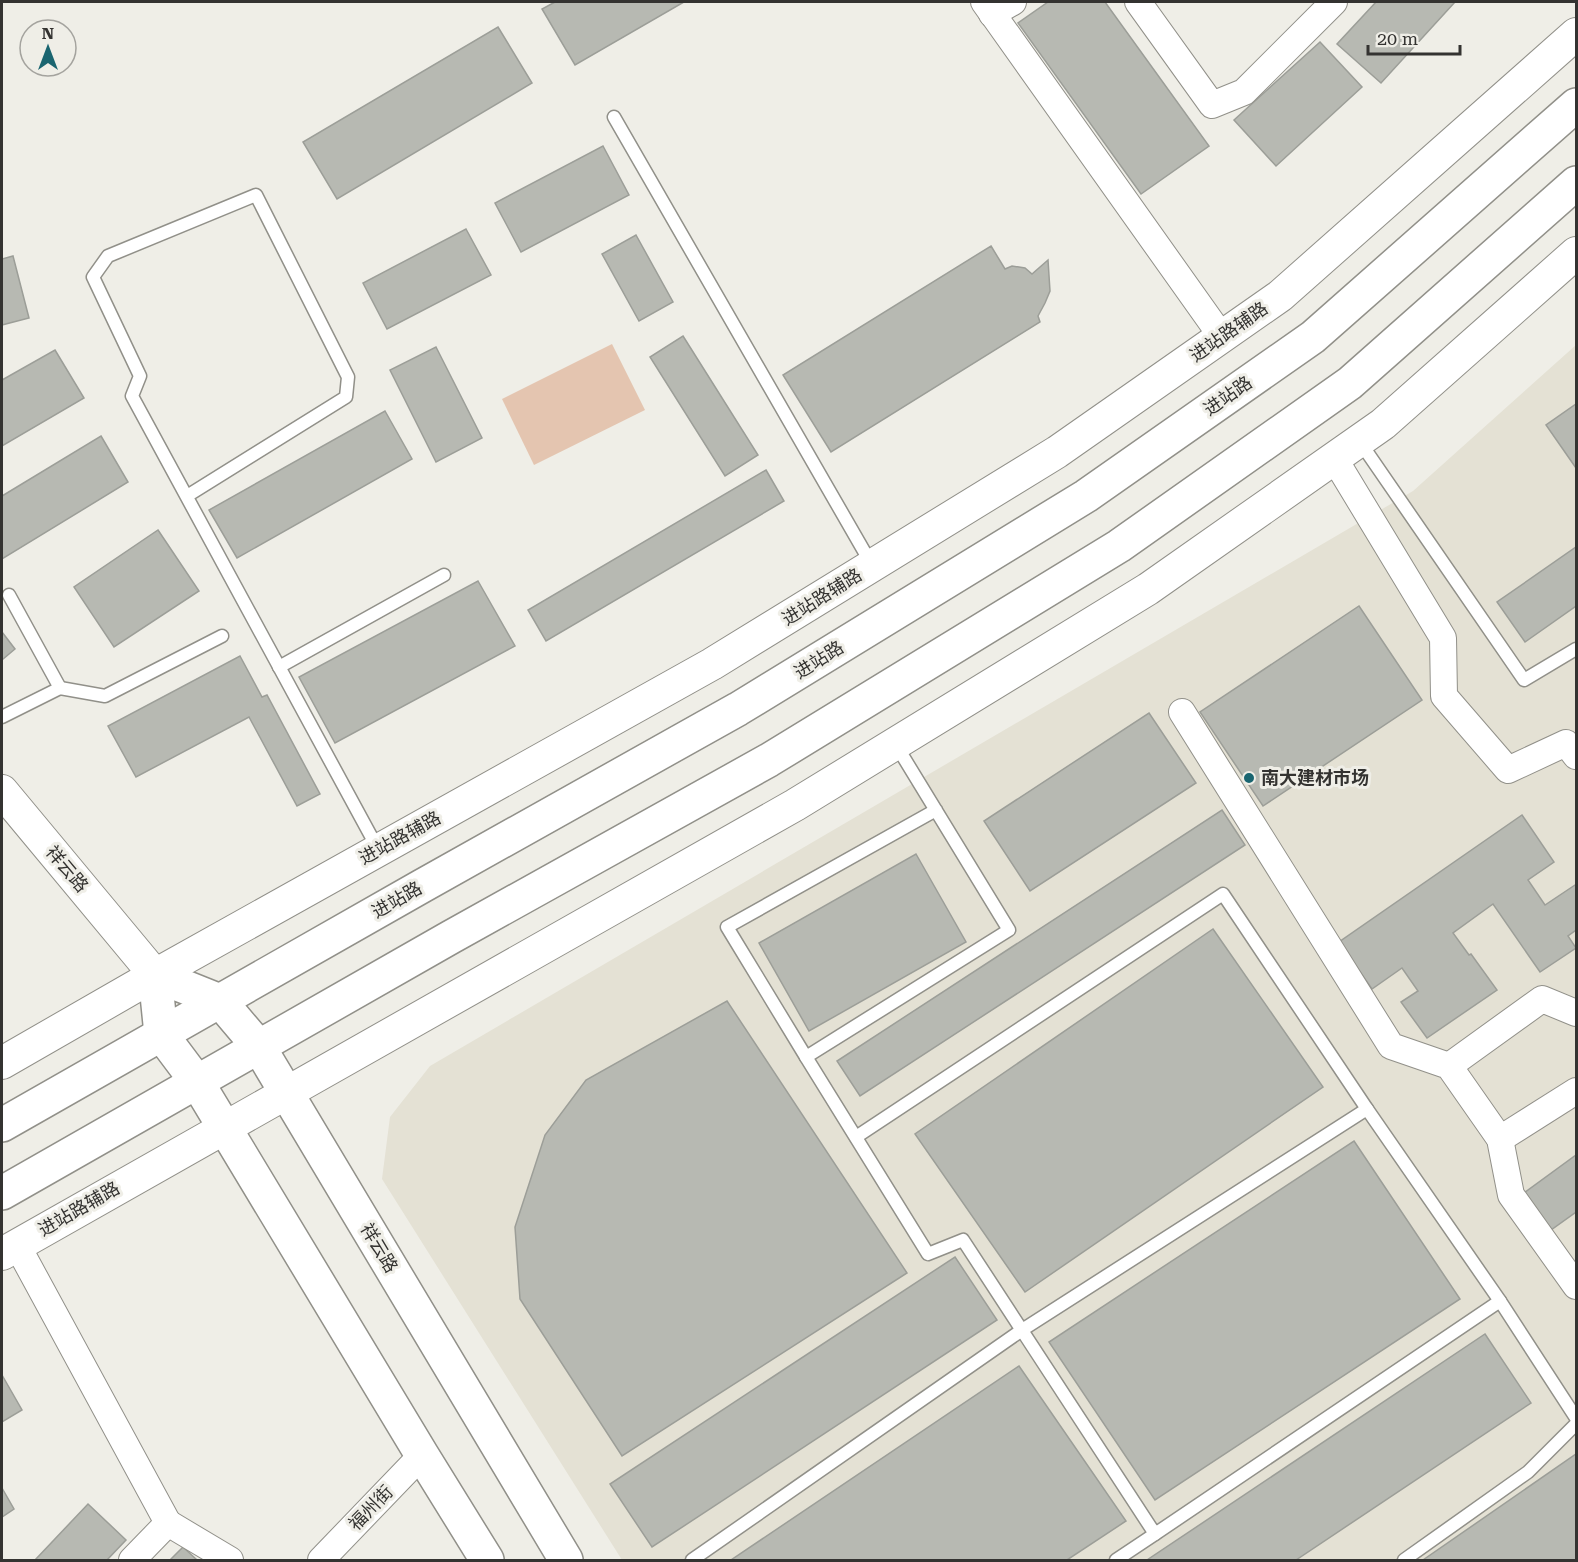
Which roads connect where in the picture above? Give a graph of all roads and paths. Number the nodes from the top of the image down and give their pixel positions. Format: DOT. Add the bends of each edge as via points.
graph roads {
  1 [pos="1138,2"];
  2 [pos="1334,2"];
  3 [pos="996,6"];
  4 [pos="1576,34"];
  5 [pos="1576,105"];
  6 [pos="614,117"];
  7 [pos="1576,183"];
  8 [pos="1576,253"];
  9 [pos="1222,337"];
  10 [pos="1347,449"];
  11 [pos="187,496"];
  12 [pos="872,566"];
  13 [pos="444,575"];
  14 [pos="9,595"];
  15 [pos="222,636"];
  16 [pos="1576,649"];
  17 [pos="279,667"];
  18 [pos="60,687"];
  19 [pos="1182,712"];
  20 [pos="2,717"];
  21 [pos="896,744"];
  22 [pos="1576,756"];
  23 [pos="2,791"];
  24 [pos="936,810"];
  25 [pos="378,850"];
  26 [pos="155,975"];
  27 [pos="220,1001"];
  28 [pos="1576,1013"];
  29 [pos="161,1034"];
  30 [pos="260,1047"];
  31 [pos="806,1057"];
  32 [pos="2,1064"];
  33 [pos="1449,1066"];
  34 [pos="197,1082"];
  35 [pos="1576,1091"];
  36 [pos="286,1092"];
  37 [pos="1366,1109"];
  38 [pos="2,1125"];
  39 [pos="224,1127"];
  40 [pos="856,1137"];
  41 [pos="1500,1139"];
  42 [pos="2,1193"];
  43 [pos="9,1249"];
  44 [pos="1576,1286"];
  45 [pos="1500,1301"];
  46 [pos="1022,1330"];
  47 [pos="1576,1418"];
  48 [pos="1576,1424"];
  49 [pos="422,1455"];
  50 [pos="168,1523"];
  51 [pos="1155,1534"];
  52 [pos="132,1560"];
  53 [pos="230,1560"];
  54 [pos="321,1560"];
  55 [pos="487,1560"];
  56 [pos="566,1560"];
  57 [pos="692,1560"];
  58 [pos="1116,1560"];
  59 [pos="1404,1560"];
  1 -- 2 [label="street" via="1212,105 1244,92"];
  3 -- 9 [label="street"];
  4 -- 9 [label="street, 进站路辅路" via="1280,296"];
  5 -- 27 [label="main road, 进站路" via="1313,337 1086,496 738,709"];
  6 -- 12 [label="lane"];
  7 -- 30 [label="main road" via="1350,383 1119,546 769,760"];
  8 -- 10 [label="street, 进站路辅路" via="1383,424"];
  9 -- 12 [label="street, 进站路辅路" via="1057,452"];
  10 -- 16 [label="lane" via="1524,680"];
  10 -- 21 [label="street, 进站路辅路" via="1148,589"];
  10 -- 22 [label="street" via="1443,638 1444,696 1508,770 1566,743"];
  11 -- 11 [label="lane" via="132,396 140,376 93,277 108,256 256,195 348,377 346,397"];
  11 -- 17 [label="lane"];
  12 -- 25 [label="street, 进站路辅路" via="712,664"];
  13 -- 17 [label="lane"];
  14 -- 18 [label="lane"];
  15 -- 18 [label="lane" via="105,696"];
  17 -- 25 [label="lane"];
  18 -- 20 [label="lane"];
  19 -- 33 [label="street" via="1391,1046"];
  21 -- 24 [label="lane"];
  21 -- 36 [label="street, 进站路辅路"];
  23 -- 26 [label="street, 祥云路"];
  24 -- 31 [label="lane" via="1009,930"];
  24 -- 31 [label="lane" via="727,927"];
  25 -- 26 [label="street, 进站路辅路"];
  26 -- 27 [label="main road, 祥云路"];
  26 -- 29 [label="main road"];
  26 -- 32 [label="street, 进站路辅路"];
  27 -- 29 [label="main road, 进站路"];
  27 -- 30 [label="main road, 祥云路"];
  28 -- 33 [label="street" via="1542,999"];
  29 -- 34 [label="main road"];
  29 -- 38 [label="main road, 进站路"];
  30 -- 34 [label="main road"];
  30 -- 36 [label="main road, 祥云路"];
  31 -- 40 [label="lane"];
  33 -- 41 [label="street"];
  34 -- 39 [label="main road"];
  34 -- 42 [label="main road"];
  35 -- 41 [label="street"];
  36 -- 39 [label="street, 进站路辅路"];
  36 -- 56 [label="main road, 祥云路"];
  37 -- 40 [label="lane" via="1223,894"];
  37 -- 45 [label="lane"];
  37 -- 46 [label="lane"];
  39 -- 43 [label="street, 进站路辅路"];
  39 -- 49 [label="main road"];
  40 -- 46 [label="lane" via="928,1254 963,1240"];
  41 -- 44 [label="street" via="1511,1195"];
  43 -- 50 [label="street"];
  45 -- 47 [label="lane"];
  45 -- 51 [label="lane"];
  46 -- 51 [label="lane"];
  46 -- 57 [label="lane"];
  48 -- 59 [label="lane" via="1528,1472"];
  49 -- 54 [label="street, 福州街"];
  49 -- 55 [label="main road"];
  50 -- 52 [label="street"];
  50 -- 53 [label="street"];
  51 -- 58 [label="lane"];
}
